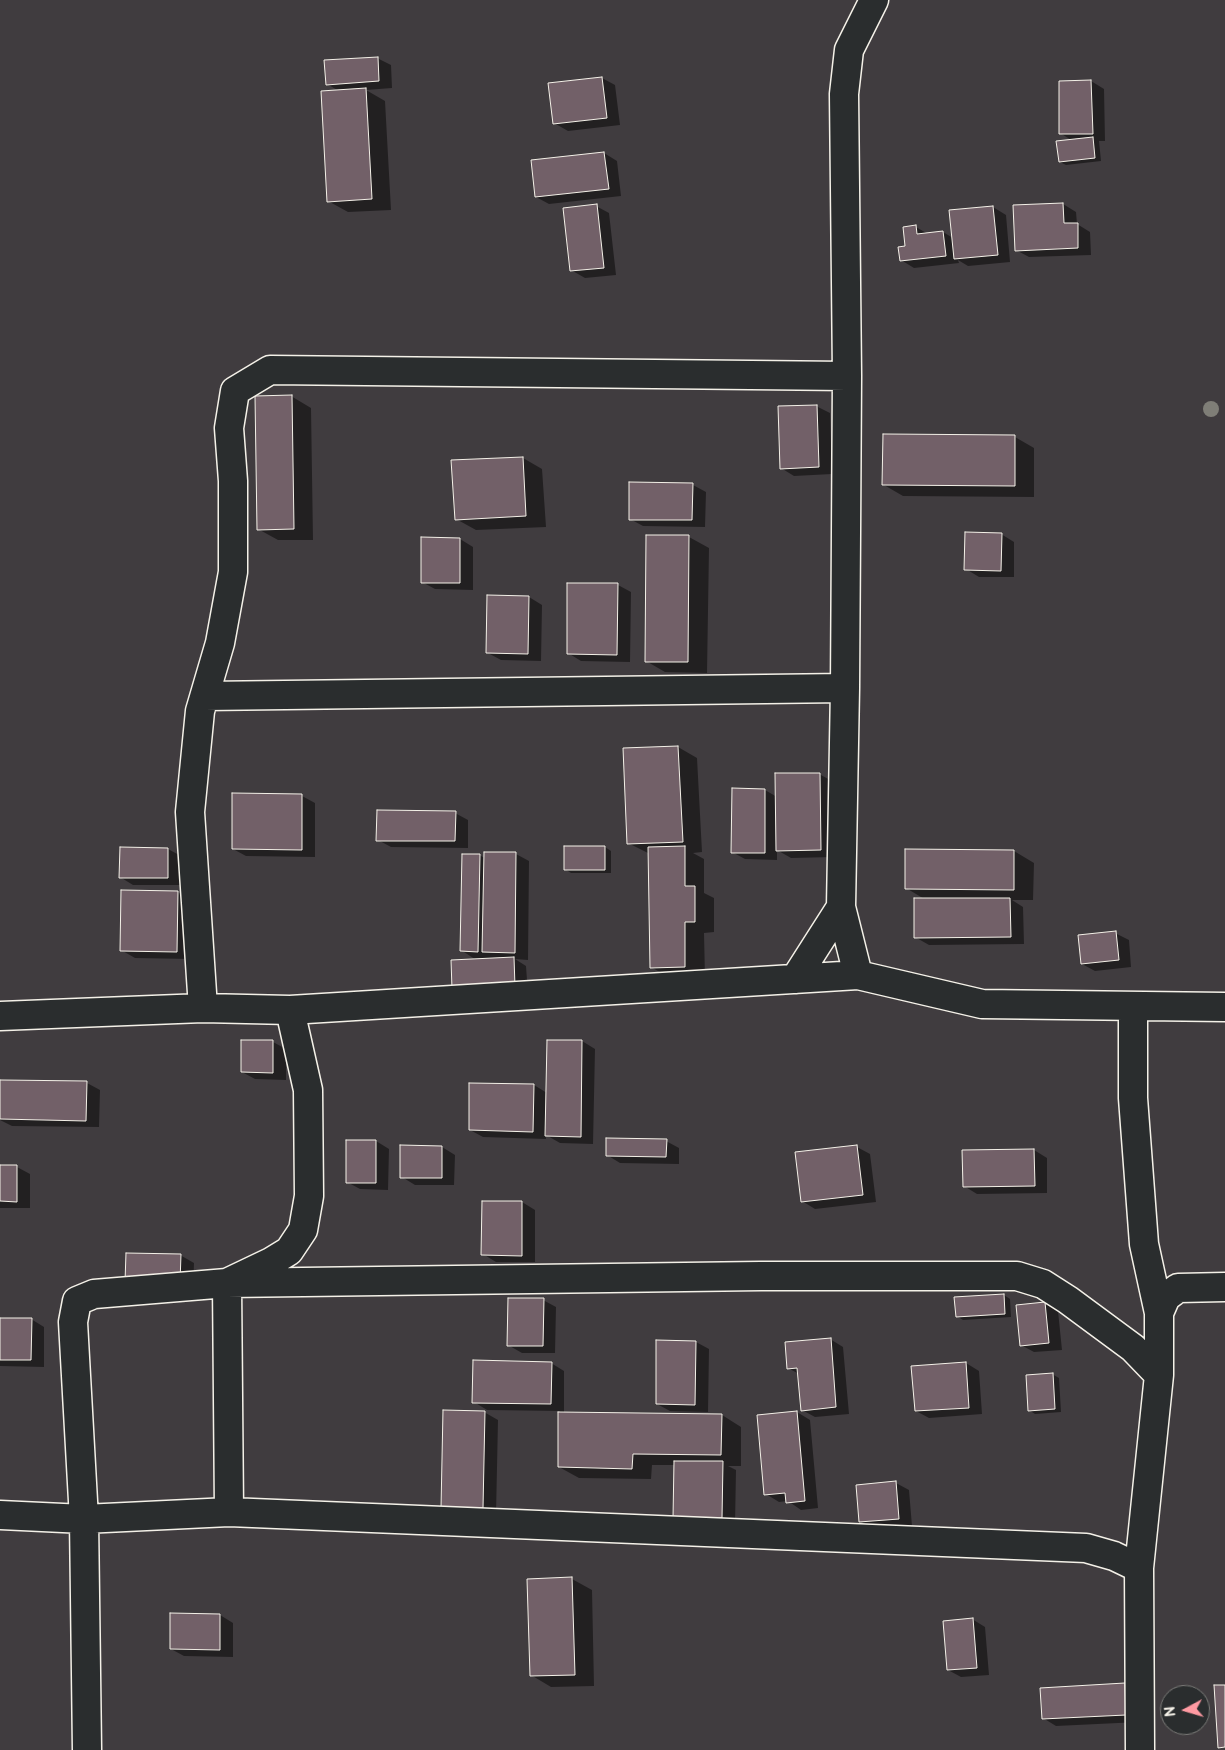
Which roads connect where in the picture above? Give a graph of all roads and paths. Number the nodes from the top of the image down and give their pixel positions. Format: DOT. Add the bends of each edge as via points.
graph roads {
  1 [pos="874,0"];
  2 [pos="847,376"];
  3 [pos="845,688"];
  4 [pos="205,696"];
  5 [pos="841,906"];
  6 [pos="858,975"];
  7 [pos="796,979"];
  8 [pos="1133,1006"];
  9 [pos="1225,1007"];
  10 [pos="203,1008"];
  11 [pos="290,1010"];
  12 [pos="0,1016"];
  13 [pos="227,1283"];
  14 [pos="1225,1287"];
  15 [pos="1159,1314"];
  16 [pos="1159,1374"];
  17 [pos="229,1512"];
  18 [pos="0,1515"];
  19 [pos="84,1519"];
  20 [pos="1139,1568"];
  21 [pos="87,1750"];
  22 [pos="1140,1750"];
  1 -- 2 [label="street" via="849,50 844,94"];
  2 -- 3 [label="street"];
  2 -- 4 [label="street" via="270,370 235,391 229,428 233,481 233,572 220,643"];
  3 -- 4 [label="street"];
  3 -- 5 [label="street"];
  4 -- 10 [label="street" via="200,711 190,812"];
  5 -- 6 [label="street"];
  5 -- 7 [label="street"];
  6 -- 7 [label="street"];
  6 -- 8 [label="street" via="982,1004"];
  7 -- 11 [label="street"];
  8 -- 9 [label="street"];
  8 -- 15 [label="street" via="1133,1098 1144,1244"];
  10 -- 11 [label="street"];
  10 -- 12 [label="street"];
  11 -- 13 [label="street" via="308,1090 309,1196 303,1230 289,1251"];
  13 -- 16 [label="street" via="1017,1276 1043,1284 1068,1300 1133,1348"];
  13 -- 17 [label="street"];
  13 -- 19 [label="street" via="94,1294 77,1302 73,1322"];
  14 -- 15 [label="street" via="1178,1288 1166,1297"];
  15 -- 16 [label="street"];
  16 -- 20 [label="street"];
  17 -- 19 [label="street"];
  17 -- 20 [label="street" via="1086,1548"];
  18 -- 19 [label="street"];
  19 -- 21 [label="street"];
  20 -- 22 [label="street"];
}
